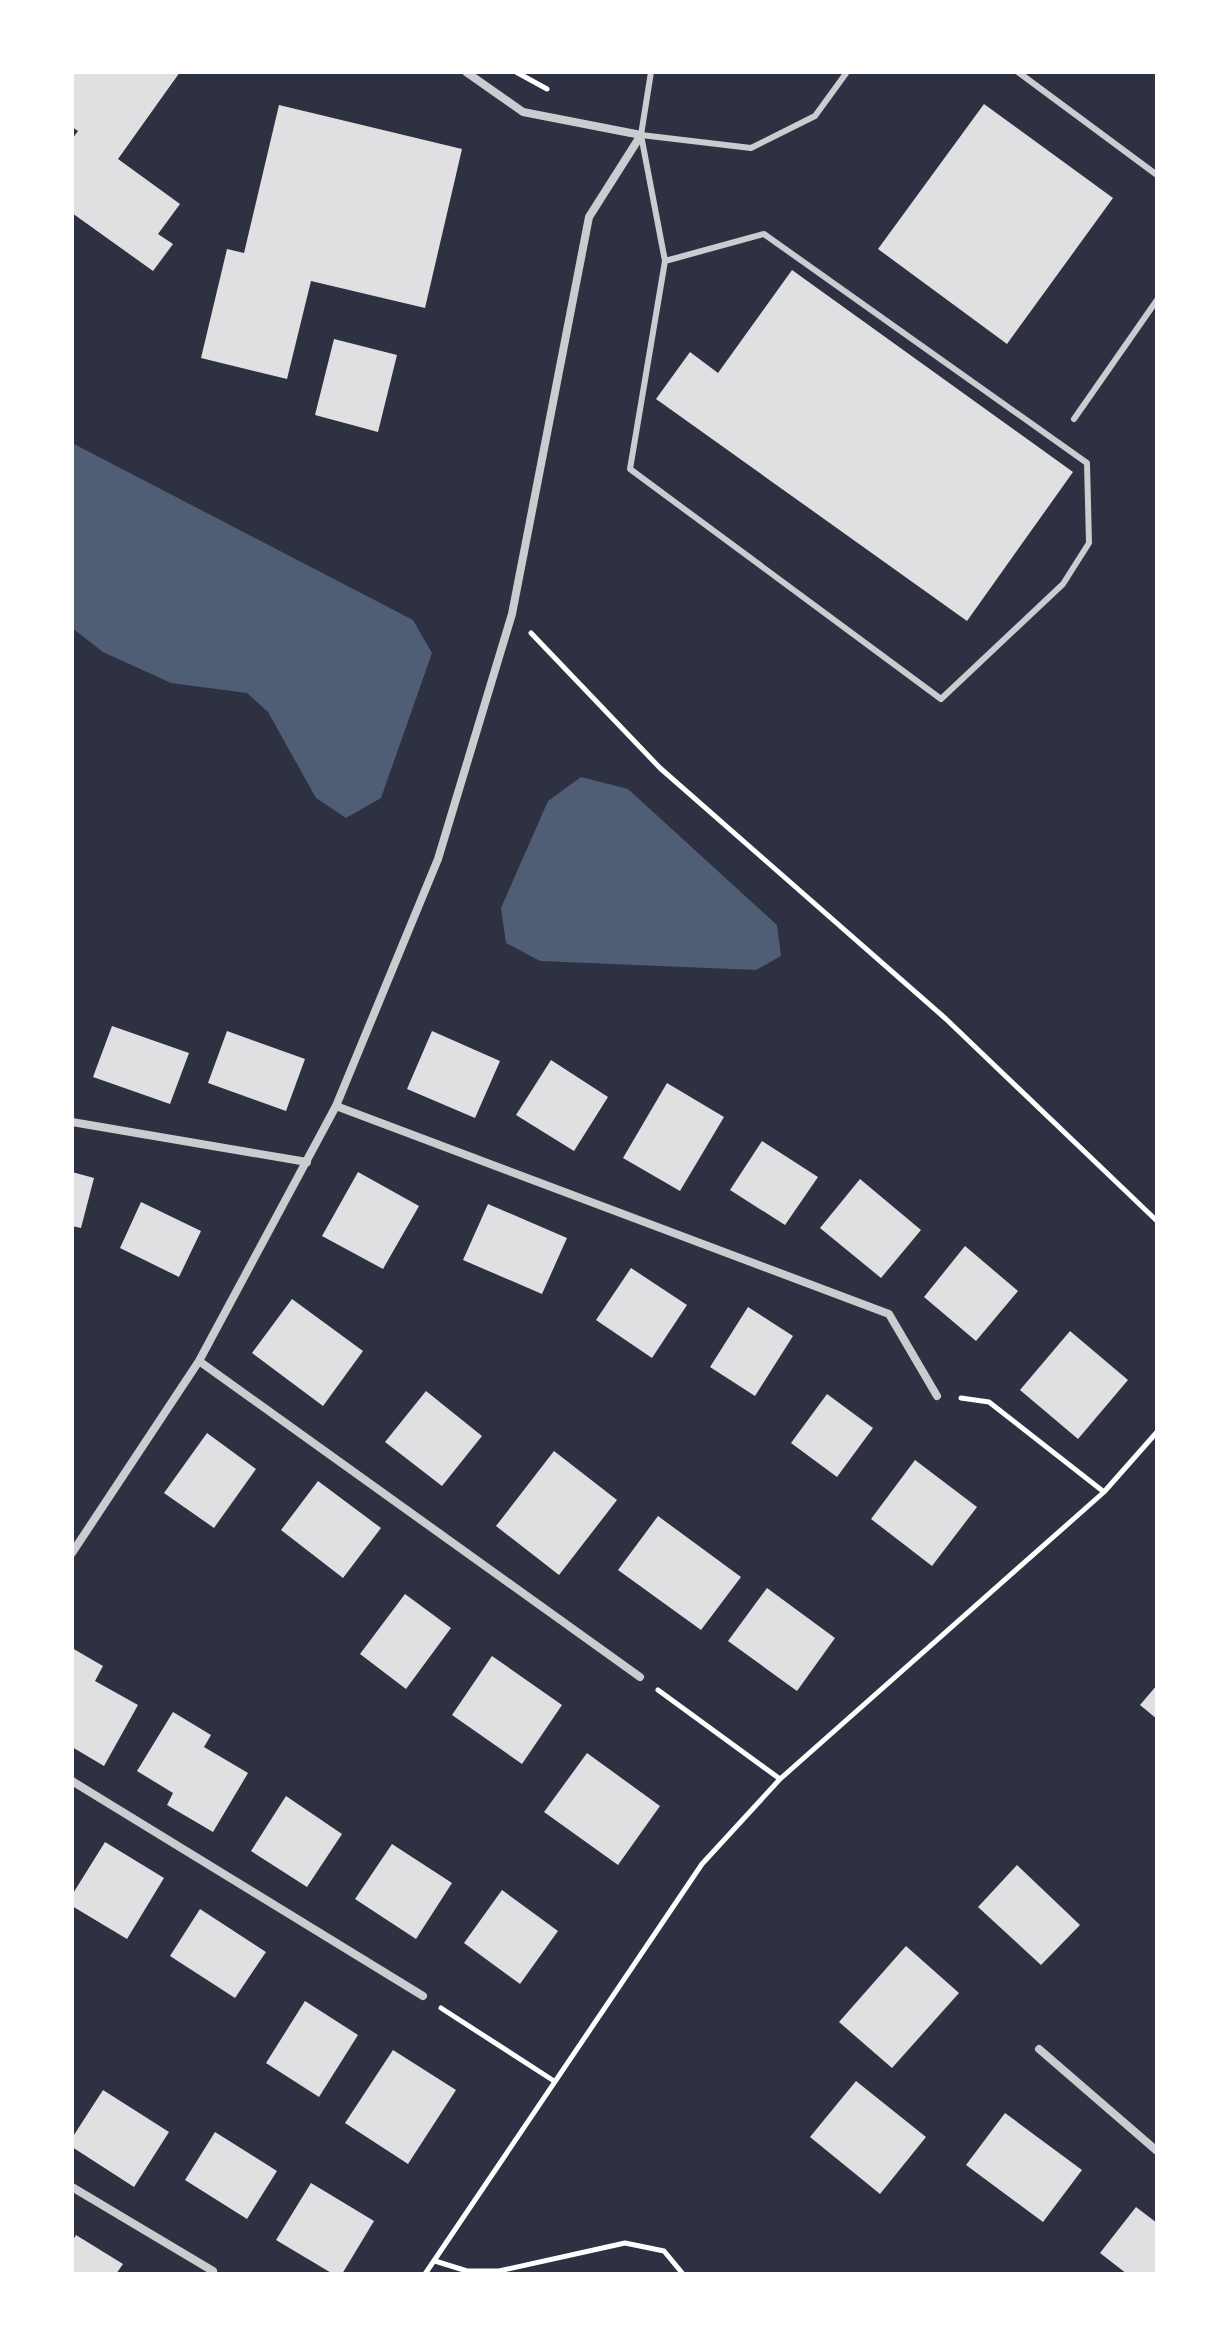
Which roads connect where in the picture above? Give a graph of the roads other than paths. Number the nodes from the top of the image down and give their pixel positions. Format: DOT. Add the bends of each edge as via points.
graph roads {
  1 [pos="466,72"];
  2 [pos="651,72"];
  3 [pos="847,72"];
  4 [pos="1018,72"];
  5 [pos="641,135"];
  6 [pos="1157,175"];
  7 [pos="665,261"];
  8 [pos="1157,300"];
  9 [pos="1074,419"];
  10 [pos="336,1106"];
  11 [pos="72,1122"];
  12 [pos="307,1162"];
  13 [pos="199,1361"];
  14 [pos="937,1396"];
  15 [pos="72,1553"];
  16 [pos="640,1677"];
  17 [pos="72,1781"];
  18 [pos="423,1996"];
  19 [pos="1039,2049"];
  20 [pos="1157,2151"];
  21 [pos="72,2187"];
  22 [pos="213,2271"];
  1 -- 5 [label="street" via="523,112"];
  2 -- 5 [label="lane"];
  3 -- 5 [label="lane" via="815,116 751,148"];
  4 -- 6 [label="lane"];
  5 -- 7 [label="lane"];
  5 -- 10 [label="street" via="589,217 512,614 438,859"];
  7 -- 7 [label="lane" via="630,469 941,699 1063,584 1089,543 1087,463 764,234"];
  8 -- 9 [label="lane"];
  10 -- 12 [label="street"];
  10 -- 14 [label="street" via="889,1314"];
  11 -- 12 [label="street"];
  12 -- 13 [label="street"];
  13 -- 15 [label="street"];
  13 -- 16 [label="street"];
  17 -- 18 [label="street"];
  19 -- 20 [label="street"];
  21 -- 22 [label="street"];
}
